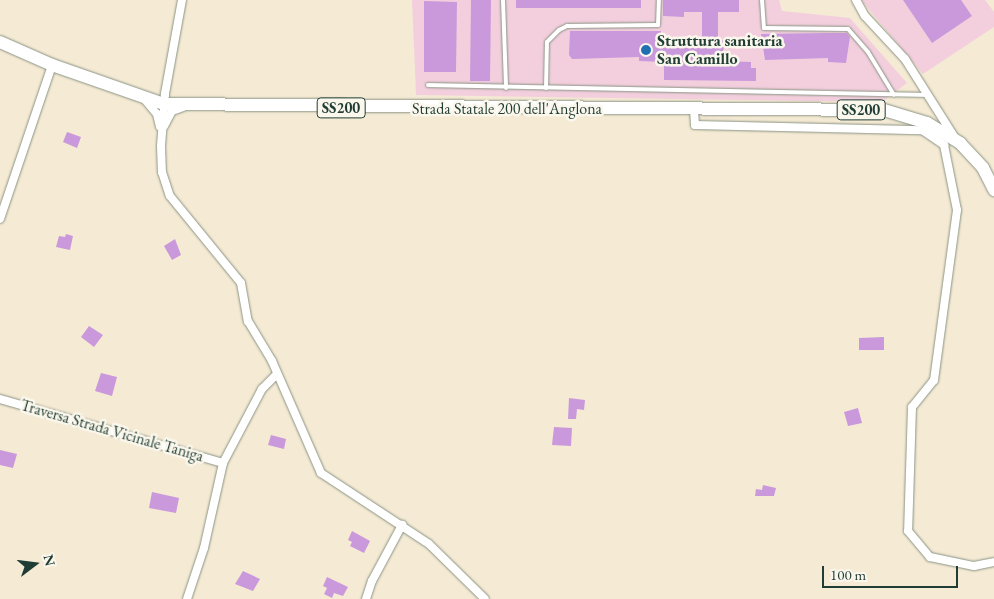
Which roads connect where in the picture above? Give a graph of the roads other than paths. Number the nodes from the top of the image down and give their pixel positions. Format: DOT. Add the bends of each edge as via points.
graph roads {
  1 [pos="182,0"];
  2 [pos="503,0"];
  3 [pos="659,0"];
  4 [pos="762,0"];
  5 [pos="856,0"];
  6 [pos="0,42"];
  7 [pos="52,65"];
  8 [pos="428,84"];
  9 [pos="506,88"];
  10 [pos="546,88"];
  11 [pos="138,95"];
  12 [pos="894,95"];
  13 [pos="930,95"];
  14 [pos="164,104"];
  15 [pos="189,106"];
  16 [pos="694,110"];
  17 [pos="162,130"];
  18 [pos="162,140"];
  19 [pos="956,140"];
  20 [pos="994,190"];
  21 [pos="0,219"];
  22 [pos="277,374"];
  23 [pos="0,399"];
  24 [pos="224,463"];
  25 [pos="402,524"];
  26 [pos="994,562"];
  27 [pos="187,599"];
  28 [pos="366,599"];
  29 [pos="485,599"];
  1 -- 14 [label="street"];
  2 -- 9 [label="lane"];
  3 -- 10 [label="lane" via="658,25 567,26 559,30 547,42"];
  4 -- 12 [label="lane" via="764,28 848,29 868,52"];
  5 -- 13 [label="street" via="864,16 905,59"];
  6 -- 7 [label="main road, Strada Statale 200 dell'Anglona / SS200"];
  7 -- 11 [label="main road, Strada Statale 200 dell'Anglona / SS200"];
  7 -- 21 [label="street"];
  8 -- 9 [label="lane"];
  9 -- 10 [label="lane"];
  10 -- 12 [label="lane"];
  11 -- 14 [label="main road, Strada Statale 200 dell'Anglona / SS200"];
  11 -- 18 [label="street" via="157,114"];
  12 -- 13 [label="lane"];
  13 -- 19 [label="street"];
  14 -- 15 [label="main road, Strada Statale 200 dell'Anglona / SS200"];
  14 -- 17 [label="street"];
  15 -- 16 [label="main road, Strada Statale 200 dell'Anglona / SS200"];
  15 -- 17 [label="street" via="172,111"];
  16 -- 19 [label="main road, Strada Statale 200 dell'Anglona / SS200" via="884,110 927,123"];
  16 -- 26 [label="street" via="695,125 922,130 944,145 958,210 934,380 912,407 908,531 930,557 974,566"];
  17 -- 18 [label="street"];
  18 -- 22 [label="street" via="162,172 170,196 241,283 248,321"];
  19 -- 20 [label="main road, Strada Statale 200 dell'Anglona / SS200" via="983,168"];
  22 -- 24 [label="street" via="262,389"];
  22 -- 25 [label="street" via="321,473"];
  23 -- 24 [label="street, Traversa Strada Vicinale Taniga"];
  24 -- 27 [label="street" via="204,548"];
  25 -- 28 [label="street"];
  25 -- 29 [label="street" via="429,544"];
}
